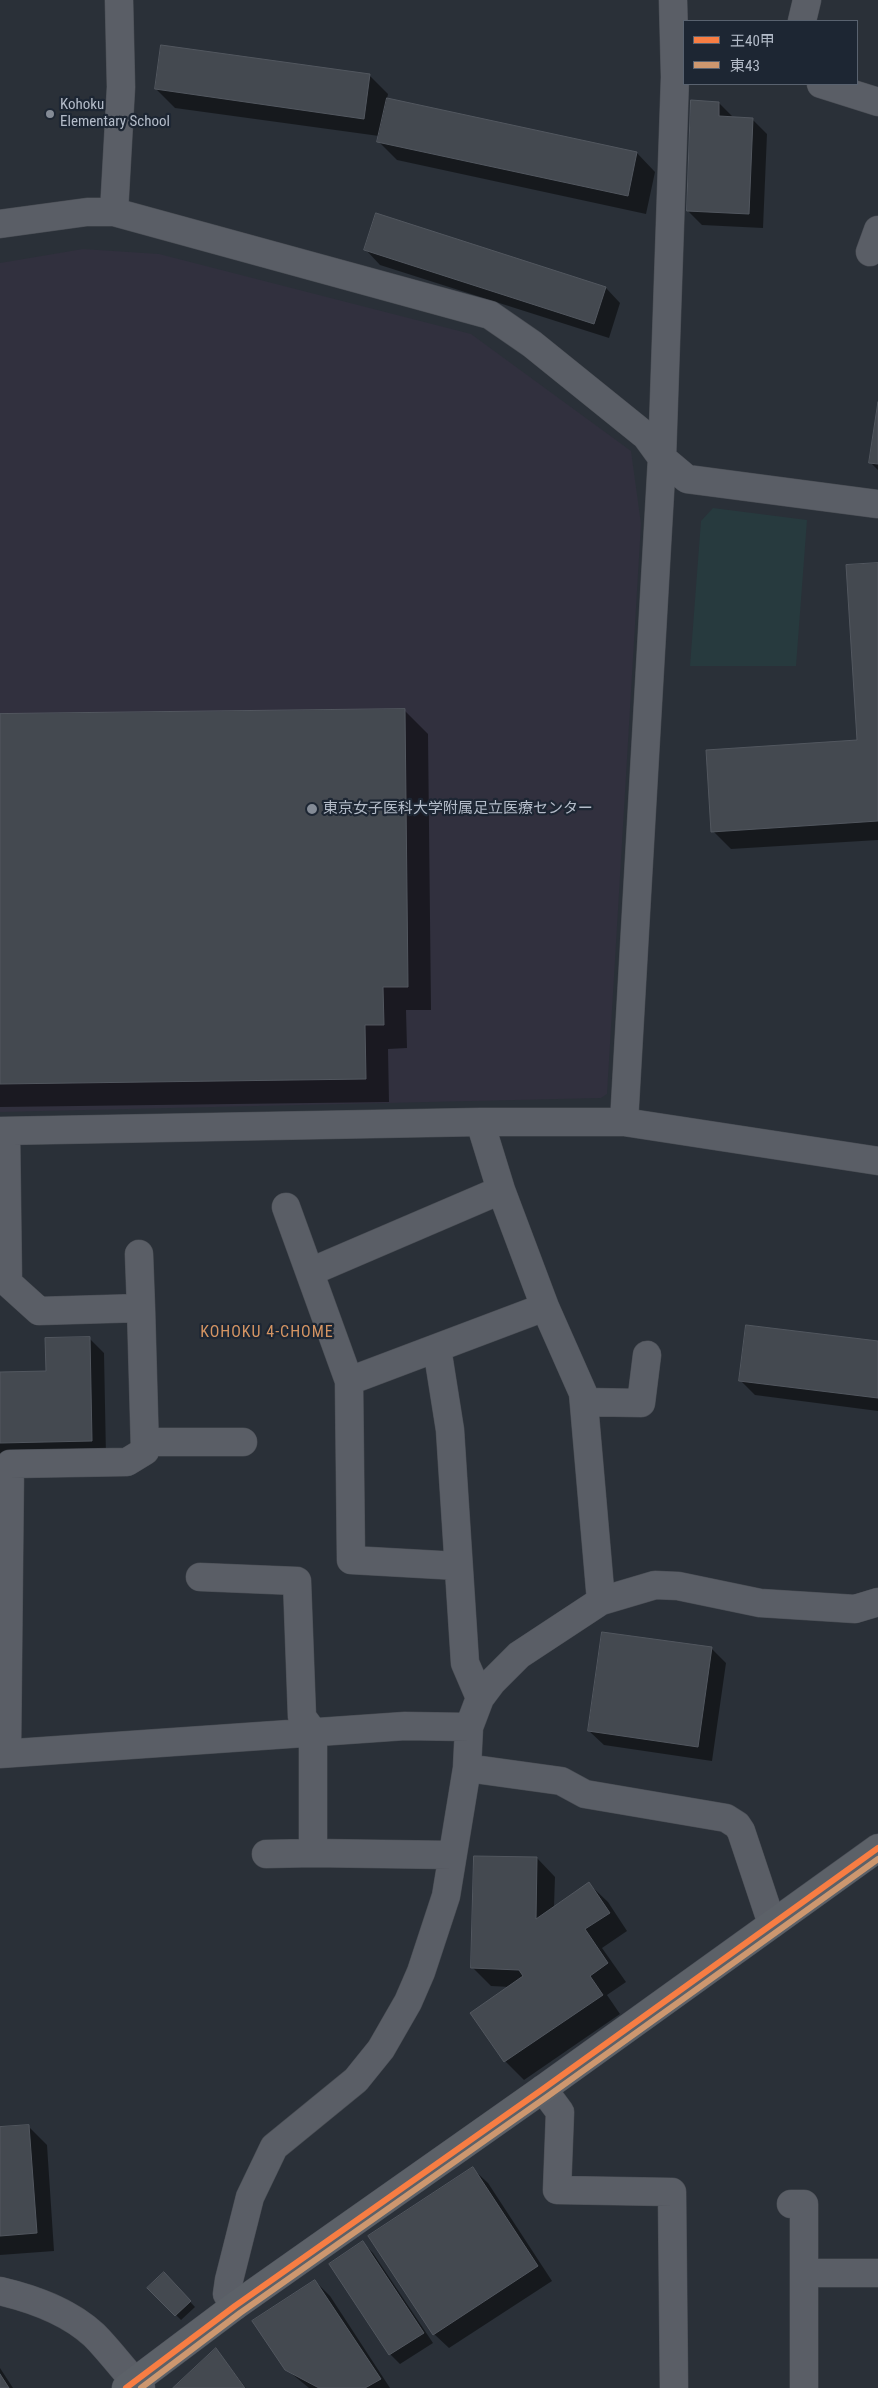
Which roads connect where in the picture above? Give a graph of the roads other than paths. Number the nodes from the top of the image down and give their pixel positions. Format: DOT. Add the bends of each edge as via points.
graph roads {
  1 [pos="119,0"];
  2 [pos="673,0"];
  3 [pos="806,0"];
  4 [pos="802,20"];
  5 [pos="679,77"];
  6 [pos="824,85"];
  7 [pos="878,102"];
  8 [pos="114,212"];
  9 [pos="0,224"];
  10 [pos="662,458"];
  11 [pos="878,504"];
  12 [pos="480,1122"];
  13 [pos="624,1122"];
  14 [pos="3,1131"];
  15 [pos="878,1161"];
  16 [pos="501,1190"];
  17 [pos="286,1207"];
  18 [pos="139,1254"];
  19 [pos="310,1272"];
  20 [pos="545,1307"];
  21 [pos="140,1308"];
  22 [pos="437,1348"];
  23 [pos="647,1355"];
  24 [pos="349,1381"];
  25 [pos="584,1402"];
  26 [pos="145,1442"];
  27 [pos="243,1442"];
  28 [pos="5,1464"];
  29 [pos="458,1566"];
  30 [pos="200,1577"];
  31 [pos="601,1601"];
  32 [pos="878,1602"];
  33 [pos="480,1698"];
  34 [pos="469,1727"];
  35 [pos="313,1732"];
  36 [pos="3,1754"];
  37 [pos="467,1768"];
  38 [pos="878,1848"];
  39 [pos="313,1853"];
  40 [pos="266,1854"];
  41 [pos="452,1855"];
  42 [pos="772,1924"];
  43 [pos="543,2089"];
  44 [pos="791,2204"];
  45 [pos="804,2273"];
  46 [pos="878,2273"];
  47 [pos="0,2290"];
  48 [pos="235,2306"];
  49 [pos="134,2386"];
  50 [pos="674,2388"];
  51 [pos="804,2388"];
  1 -- 8 [label="street" via="121,87"];
  2 -- 5 [label="street"];
  3 -- 4 [label="street"];
  5 -- 10 [label="street"];
  6 -- 7 [label="street"];
  8 -- 9 [label="street" via="87,212"];
  8 -- 10 [label="street" via="490,316 532,344 646,436"];
  10 -- 11 [label="street" via="687,479"];
  10 -- 13 [label="street"];
  12 -- 13 [label="street"];
  12 -- 14 [label="street"];
  12 -- 16 [label="street"];
  13 -- 15 [label="street"];
  14 -- 21 [label="street" via="8,1283 39,1311"];
  16 -- 19 [label="street"];
  16 -- 20 [label="street"];
  17 -- 19 [label="street"];
  18 -- 21 [label="street"];
  19 -- 24 [label="street"];
  20 -- 22 [label="street"];
  20 -- 25 [label="street"];
  21 -- 26 [label="street"];
  22 -- 24 [label="street"];
  22 -- 29 [label="street" via="450,1430"];
  23 -- 25 [label="street" via="641,1402"];
  24 -- 29 [label="street" via="351,1560"];
  25 -- 31 [label="street"];
  26 -- 27 [label="street"];
  26 -- 28 [label="street" via="145,1451 128,1462"];
  28 -- 36 [label="street"];
  29 -- 33 [label="street" via="465,1663"];
  30 -- 35 [label="street" via="297,1582 302,1717"];
  31 -- 32 [label="street" via="656,1585 678,1586 760,1603 855,1608"];
  31 -- 33 [label="street" via="519,1655"];
  33 -- 34 [label="street"];
  34 -- 35 [label="street" via="405,1726"];
  34 -- 37 [label="street"];
  35 -- 36 [label="street"];
  35 -- 39 [label="street"];
  37 -- 41 [label="street"];
  37 -- 42 [label="street" via="560,1781 585,1794 726,1818 741,1831"];
  38 -- 42 [label="main road"];
  39 -- 40 [label="street"];
  39 -- 41 [label="street"];
  41 -- 48 [label="street" via="446,1896 420,1972 408,2002 381,2048 356,2080 274,2147 250,2197 229,2280 227,2294"];
  42 -- 43 [label="main road"];
  43 -- 48 [label="main road"];
  43 -- 50 [label="street" via="560,2112 557,2190 672,2192"];
  44 -- 45 [label="street" via="804,2204"];
  45 -- 46 [label="street"];
  45 -- 51 [label="street"];
  47 -- 49 [label="street" via="42,2303 72,2317 94,2335"];
  48 -- 49 [label="main road"];
}
